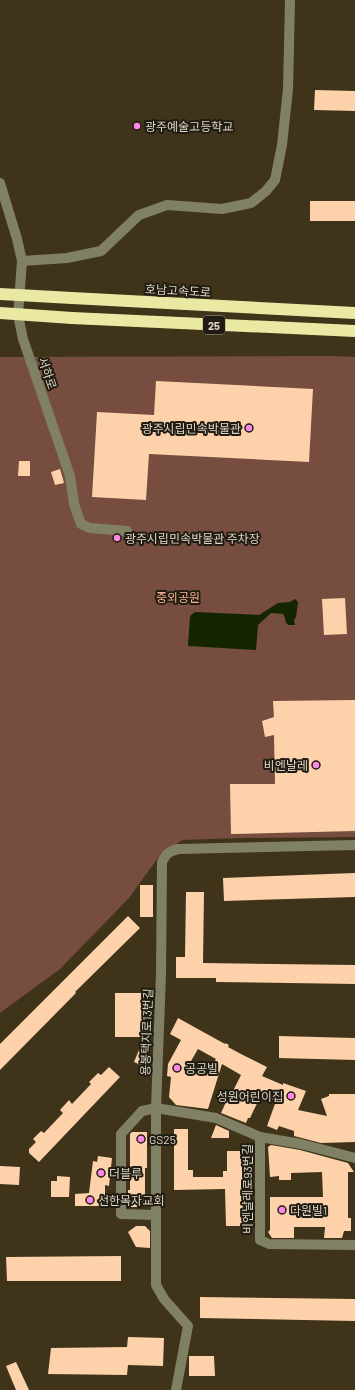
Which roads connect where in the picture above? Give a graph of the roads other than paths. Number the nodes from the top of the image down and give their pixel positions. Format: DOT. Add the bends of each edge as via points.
graph roads {
  1 [pos="290,0"];
  2 [pos="0,183"];
  3 [pos="22,261"];
  4 [pos="0,294"];
  5 [pos="0,313"];
  6 [pos="355,313"];
  7 [pos="355,331"];
  8 [pos="127,531"];
  9 [pos="355,845"];
  10 [pos="156,1108"];
  11 [pos="260,1137"];
  12 [pos="355,1158"];
  13 [pos="156,1215"];
  14 [pos="355,1245"];
  15 [pos="176,1390"];
  1 -- 3 [label="street" via="288,89 282,145 275,180 266,191 251,203 222,209 167,205 139,215 101,251 67,258"];
  2 -- 3 [label="street, 서하로"];
  3 -- 8 [label="street, 서하로" via="18,315 23,339 70,476 74,504 81,524 90,528"];
  4 -- 6 [label="highway, 호남고속도로 / 25, bridge"];
  5 -- 7 [label="highway, 25, bridge"];
  9 -- 10 [label="street, 용봉택지로13번길" via="178,849 165,855 162,862"];
  10 -- 11 [label="street, 비엔날레로93번길" via="216,1118"];
  10 -- 13 [label="street, 용봉택지로13번길"];
  10 -- 13 [label="street" via="142,1111 121,1134 121,1214"];
  11 -- 12 [label="street, 비엔날레로93번길" via="301,1144"];
  11 -- 14 [label="street, 비엔날레로93번길" via="260,1240 268,1244"];
  13 -- 15 [label="street, 용봉택지로13번길" via="156,1286 188,1326"];
}
